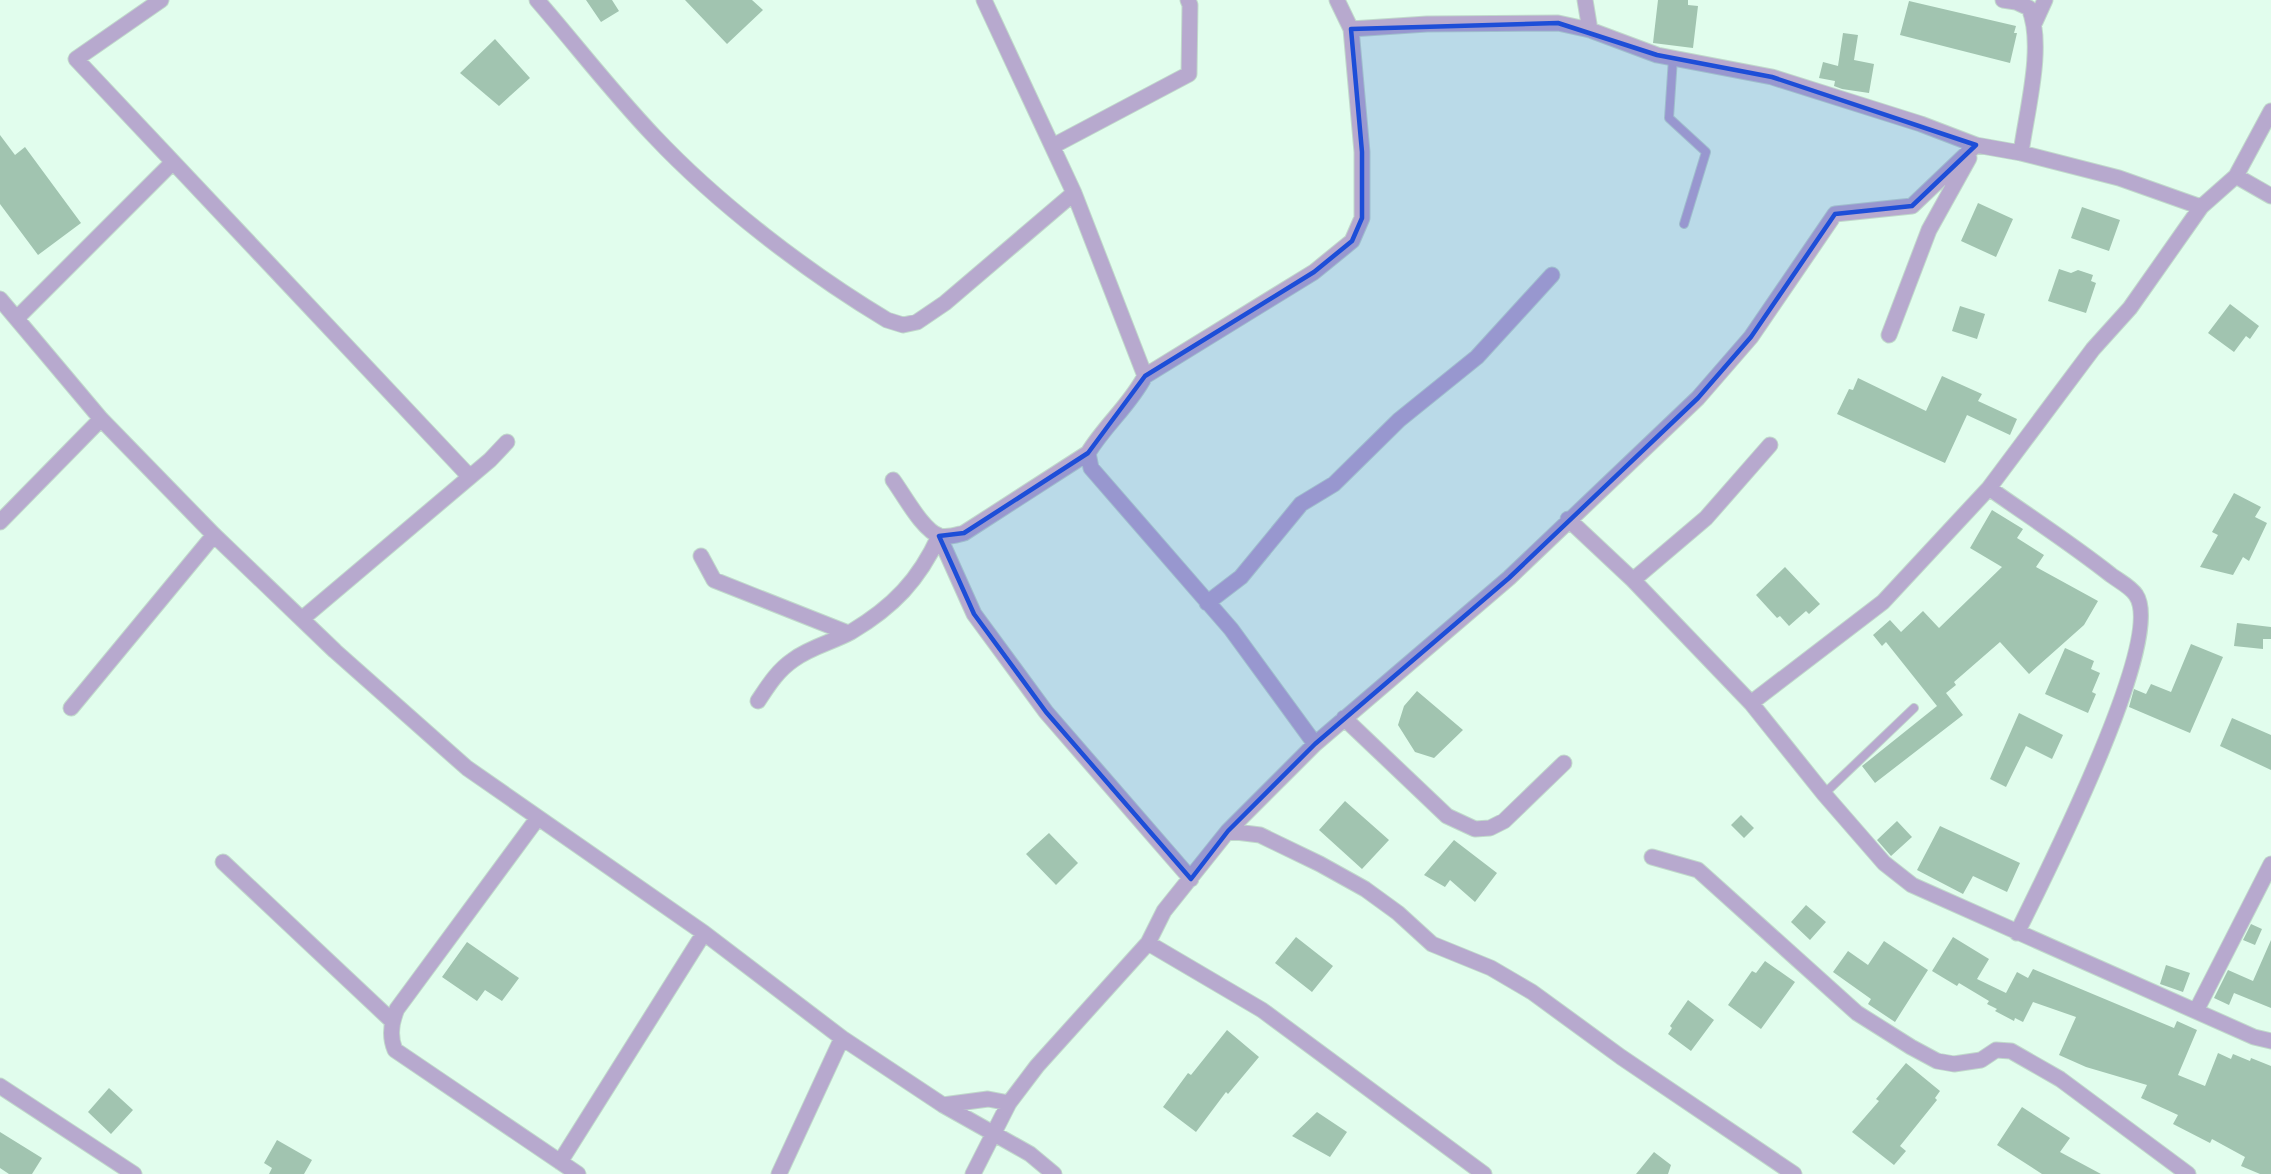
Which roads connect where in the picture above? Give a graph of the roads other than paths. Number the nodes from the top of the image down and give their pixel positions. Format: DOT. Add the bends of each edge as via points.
graph roads {
  1 [pos="161,0"];
  2 [pos="537,0"];
  3 [pos="984,0"];
  4 [pos="1188,0"];
  5 [pos="1337,0"];
  6 [pos="1585,0"];
  7 [pos="2004,0"];
  8 [pos="2045,0"];
  9 [pos="2035,22"];
  10 [pos="1352,29"];
  11 [pos="1590,30"];
  12 [pos="1673,58"];
  13 [pos="2271,111"];
  14 [pos="1976,145"];
  15 [pos="1053,146"];
  16 [pos="2021,153"];
  17 [pos="172,163"];
  18 [pos="2236,176"];
  19 [pos="1074,193"];
  20 [pos="2271,196"];
  21 [pos="2201,207"];
  22 [pos="1684,224"];
  23 [pos="1552,275"];
  24 [pos="0,299"];
  25 [pos="17,318"];
  26 [pos="1889,335"];
  27 [pos="1145,376"];
  28 [pos="101,419"];
  29 [pos="507,442"];
  30 [pos="1770,445"];
  31 [pos="1088,453"];
  32 [pos="469,476"];
  33 [pos="893,480"];
  34 [pos="1989,489"];
  35 [pos="1568,519"];
  36 [pos="0,522"];
  37 [pos="214,536"];
  38 [pos="939,536"];
  39 [pos="701,556"];
  40 [pos="1633,580"];
  41 [pos="1207,603"];
  42 [pos="303,618"];
  43 [pos="848,633"];
  44 [pos="758,701"];
  45 [pos="1751,703"];
  46 [pos="71,708"];
  47 [pos="1914,708"];
  48 [pos="1344,718"];
  49 [pos="1315,744"];
  50 [pos="1564,763"];
  51 [pos="1824,794"];
  52 [pos="537,819"];
  53 [pos="1228,831"];
  54 [pos="1652,856"];
  55 [pos="223,862"];
  56 [pos="2271,864"];
  57 [pos="1191,879"];
  58 [pos="704,933"];
  59 [pos="2017,933"];
  60 [pos="1148,943"];
  61 [pos="2197,1010"];
  62 [pos="392,1021"];
  63 [pos="842,1038"];
  64 [pos="2271,1041"];
  65 [pos="0,1086"];
  66 [pos="1009,1103"];
  67 [pos="943,1105"];
  68 [pos="994,1133"];
  69 [pos="560,1162"];
  70 [pos="134,1174"];
  71 [pos="578,1174"];
  72 [pos="779,1174"];
  73 [pos="973,1174"];
  74 [pos="1054,1174"];
  75 [pos="1484,1174"];
  76 [pos="1794,1174"];
  77 [pos="2188,1174"];
  1 -- 17 [label="street" via="76,59"];
  2 -- 19 [label="street" via="681,163 790,253 887,320 903,325 917,322 945,303"];
  3 -- 15 [label="street"];
  4 -- 15 [label="street" via="1189,74"];
  5 -- 10 [label="street"];
  6 -- 11 [label="street"];
  7 -- 9 [label="street" via="2029,8"];
  8 -- 9 [label="street"];
  9 -- 16 [label="street"];
  10 -- 11 [label="street" via="1558,23"];
  10 -- 27 [label="street" via="1362,152 1362,218 1352,240 1314,272"];
  11 -- 12 [label="street" via="1657,56"];
  12 -- 14 [label="street" via="1772,77"];
  12 -- 22 [label="lane" via="1669,118 1706,152"];
  13 -- 18 [label="street"];
  14 -- 16 [label="street"];
  14 -- 26 [label="street" via="1929,230"];
  14 -- 35 [label="street" via="1912,206 1835,214 1751,337 1706,389"];
  15 -- 19 [label="street"];
  16 -- 21 [label="street" via="2119,178"];
  17 -- 25 [label="street"];
  17 -- 32 [label="street"];
  18 -- 20 [label="street"];
  18 -- 21 [label="street"];
  19 -- 27 [label="street"];
  21 -- 34 [label="street" via="2130,308 2093,349"];
  23 -- 41 [label="street" via="1477,357 1399,420 1334,484 1301,504 1241,577"];
  24 -- 25 [label="street"];
  25 -- 28 [label="street"];
  27 -- 31 [label="street" via="1134,396 1100,433"];
  28 -- 36 [label="street"];
  28 -- 37 [label="street"];
  29 -- 32 [label="street"];
  30 -- 40 [label="street" via="1706,518"];
  31 -- 38 [label="street" via="964,533"];
  31 -- 41 [label="street" via="1091,468"];
  32 -- 42 [label="street"];
  33 -- 38 [label="street" via="928,528"];
  34 -- 45 [label="street" via="1883,602"];
  34 -- 59 [label="street" via="2086,555 2136,594 2140,606 2132,660 2102,754"];
  35 -- 40 [label="street"];
  35 -- 48 [label="street" via="1473,610"];
  37 -- 42 [label="street"];
  37 -- 46 [label="street"];
  38 -- 43 [label="street" via="908,589"];
  38 -- 57 [label="street" via="974,614 1046,712"];
  39 -- 43 [label="street" via="714,580"];
  40 -- 45 [label="street"];
  41 -- 49 [label="street" via="1231,629"];
  42 -- 52 [label="street" via="467,768"];
  43 -- 44 [label="street" via="794,659 773,678"];
  45 -- 51 [label="street"];
  47 -- 51 [label="lane"];
  48 -- 49 [label="street"];
  48 -- 50 [label="street" via="1447,816 1475,829 1490,828 1504,821"];
  49 -- 53 [label="street"];
  51 -- 59 [label="street" via="1884,863 1912,885"];
  52 -- 58 [label="street"];
  52 -- 62 [label="street"];
  53 -- 57 [label="street"];
  53 -- 76 [label="street" via="1260,835 1365,889 1432,944 1491,968 1532,992"];
  54 -- 77 [label="street" via="1698,870 1857,1013 1911,1047 1937,1061 1954,1064 1981,1060 1996,1050 2011,1051 2060,1079"];
  55 -- 62 [label="street"];
  56 -- 61 [label="street"];
  57 -- 60 [label="street" via="1164,911"];
  58 -- 63 [label="street"];
  58 -- 69 [label="street"];
  59 -- 61 [label="street"];
  60 -- 66 [label="street" via="1037,1066"];
  60 -- 75 [label="street" via="1262,1010"];
  61 -- 64 [label="street"];
  62 -- 69 [label="street" via="394,1050"];
  63 -- 67 [label="street"];
  63 -- 72 [label="street"];
  65 -- 70 [label="street"];
  66 -- 67 [label="street" via="988,1099"];
  66 -- 68 [label="street"];
  67 -- 68 [label="street"];
  68 -- 73 [label="street"];
  68 -- 74 [label="street"];
  69 -- 71 [label="street"];
}
